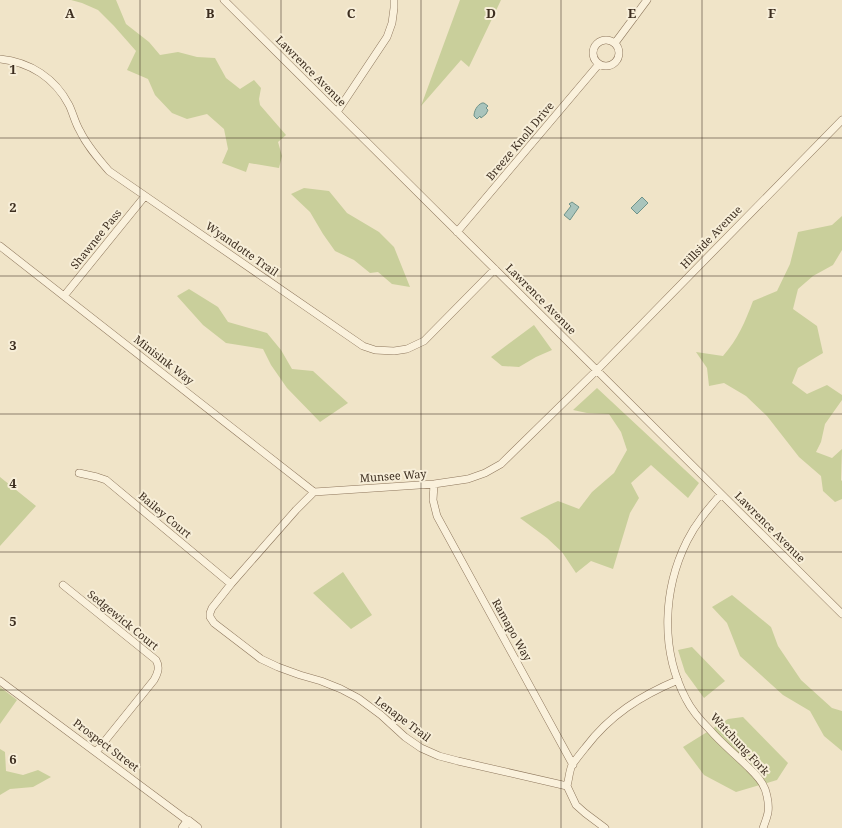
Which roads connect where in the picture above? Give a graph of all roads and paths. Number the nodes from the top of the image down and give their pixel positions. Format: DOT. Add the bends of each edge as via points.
graph roads {
  1 [pos="224,0"];
  2 [pos="394,0"];
  3 [pos="647,0"];
  4 [pos="615,43"];
  5 [pos="0,58"];
  6 [pos="599,64"];
  7 [pos="337,112"];
  8 [pos="842,120"];
  9 [pos="145,196"];
  10 [pos="457,232"];
  11 [pos="0,246"];
  12 [pos="495,270"];
  13 [pos="64,296"];
  14 [pos="597,370"];
  15 [pos="79,473"];
  16 [pos="434,484"];
  17 [pos="314,492"];
  18 [pos="721,494"];
  19 [pos="231,584"];
  20 [pos="63,585"];
  21 [pos="842,614"];
  22 [pos="0,680"];
  23 [pos="678,680"];
  24 [pos="96,752"];
  25 [pos="573,765"];
  26 [pos="567,786"];
  27 [pos="185,825"];
  28 [pos="197,828"];
  29 [pos="605,828"];
  30 [pos="763,828"];
  1 -- 7 [label="street, Lawrence Avenue"];
  2 -- 7 [label="street" via="392,23 387,38"];
  3 -- 4 [label="street"];
  4 -- 6 [label="street" via="619,55 615,63"];
  4 -- 6 [label="street" via="607,40 598,42 593,53"];
  5 -- 9 [label="street, Wyandotte Trail" via="25,64 54,84 70,106 79,130 98,159 109,171"];
  6 -- 10 [label="street, Breeze Knoll Drive"];
  7 -- 10 [label="street, Lawrence Avenue"];
  8 -- 14 [label="street, Hillside Avenue"];
  9 -- 12 [label="street, Wyandotte Trail" via="358,343 375,350 407,349 424,341"];
  9 -- 13 [label="street, Shawnee Pass"];
  10 -- 12 [label="street, Lawrence Avenue"];
  11 -- 13 [label="street, Minisink Way"];
  12 -- 14 [label="street, Lawrence Avenue"];
  13 -- 17 [label="street, Minisink Way"];
  14 -- 16 [label="street, Munsee Way" via="500,464 468,479"];
  14 -- 18 [label="street, Lawrence Avenue"];
  15 -- 19 [label="street, Bailey Court" via="106,480"];
  16 -- 17 [label="street, Munsee Way"];
  16 -- 25 [label="street, Ramapo Way" via="433,500 437,516"];
  17 -- 19 [label="street"];
  18 -- 21 [label="street, Lawrence Avenue"];
  18 -- 23 [label="street, Watchung Fork" via="697,523 682,551 674,574 668,610 668,629 673,666"];
  19 -- 26 [label="street, Lenape Trail" via="212,608 211,619 261,659 341,689 358,698 405,737 439,756"];
  20 -- 24 [label="street, Sedgewick Court" via="158,664 154,680"];
  22 -- 24 [label="street, Prospect Street"];
  23 -- 25 [label="street" via="652,691 622,710 605,724"];
  23 -- 30 [label="street, Watchung Fork" via="686,700 710,730 761,781 769,805"];
  24 -- 27 [label="street, Prospect Street"];
  25 -- 26 [label="street"];
  26 -- 29 [label="street" via="576,805"];
  27 -- 28 [label="street, Prospect Street"];
}
